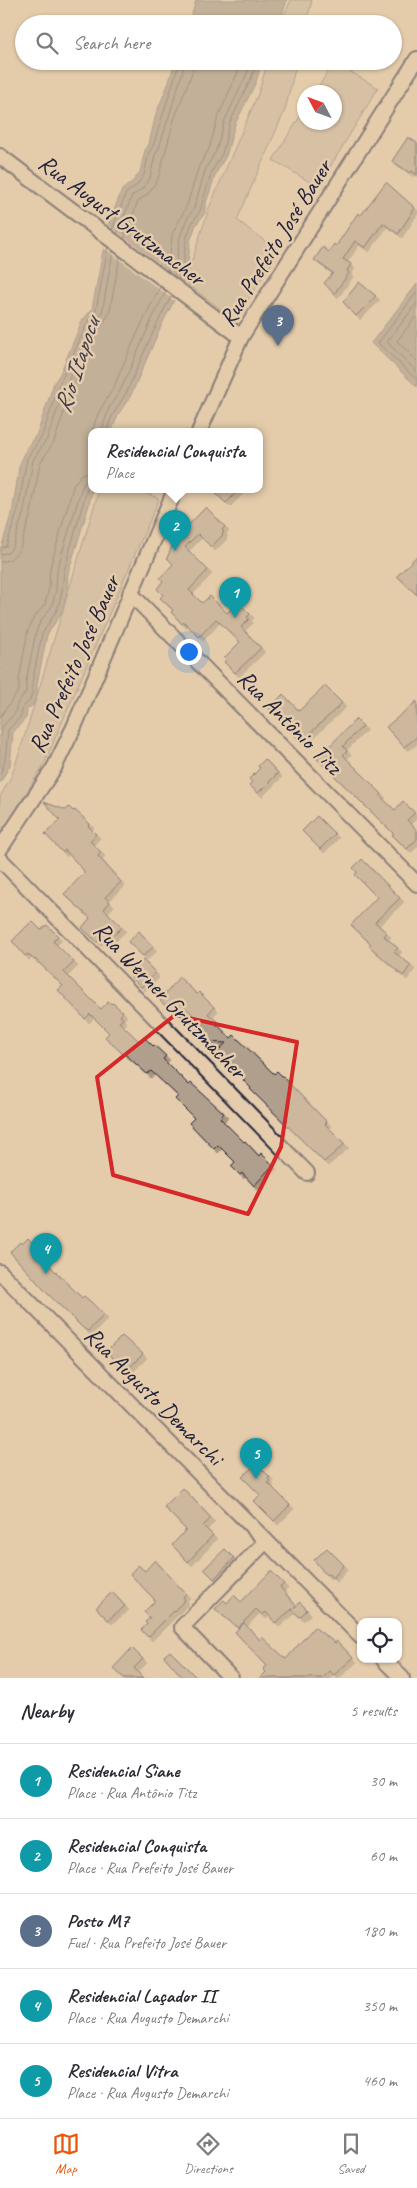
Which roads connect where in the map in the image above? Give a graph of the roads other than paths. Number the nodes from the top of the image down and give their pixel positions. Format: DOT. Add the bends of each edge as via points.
graph roads {
  1 [pos="415,69"];
  2 [pos="0,156"];
  3 [pos="241,337"];
  4 [pos="201,428"];
  5 [pos="174,493"];
  6 [pos="130,593"];
  7 [pos="0,849"];
  8 [pos="0,859"];
  9 [pos="417,884"];
  10 [pos="307,1173"];
  11 [pos="0,1272"];
  12 [pos="266,1541"];
  13 [pos="357,1633"];
  14 [pos="387,1663"];
  15 [pos="231,1678"];
  16 [pos="402,1678"];
  1 -- 3 [label="street, Rua Prefeito José Bauer"];
  2 -- 3 [label="street, Rua August Grutzmacher"];
  3 -- 4 [label="street, Rua Prefeito José Bauer"];
  5 -- 6 [label="street, Rua Prefeito José Bauer"];
  6 -- 7 [label="street, Rua Prefeito José Bauer" via="54,768"];
  6 -- 9 [label="street, Rua Antônio Titz"];
  8 -- 10 [label="street, Rua Werner Grutzmacher"];
  11 -- 12 [label="street, Rua Augusto Demarchi"];
  12 -- 13 [label="street, Rua Augusto Demarchi"];
  12 -- 15 [label="street" via="182,1627"];
  14 -- 16 [label="street"];
}
